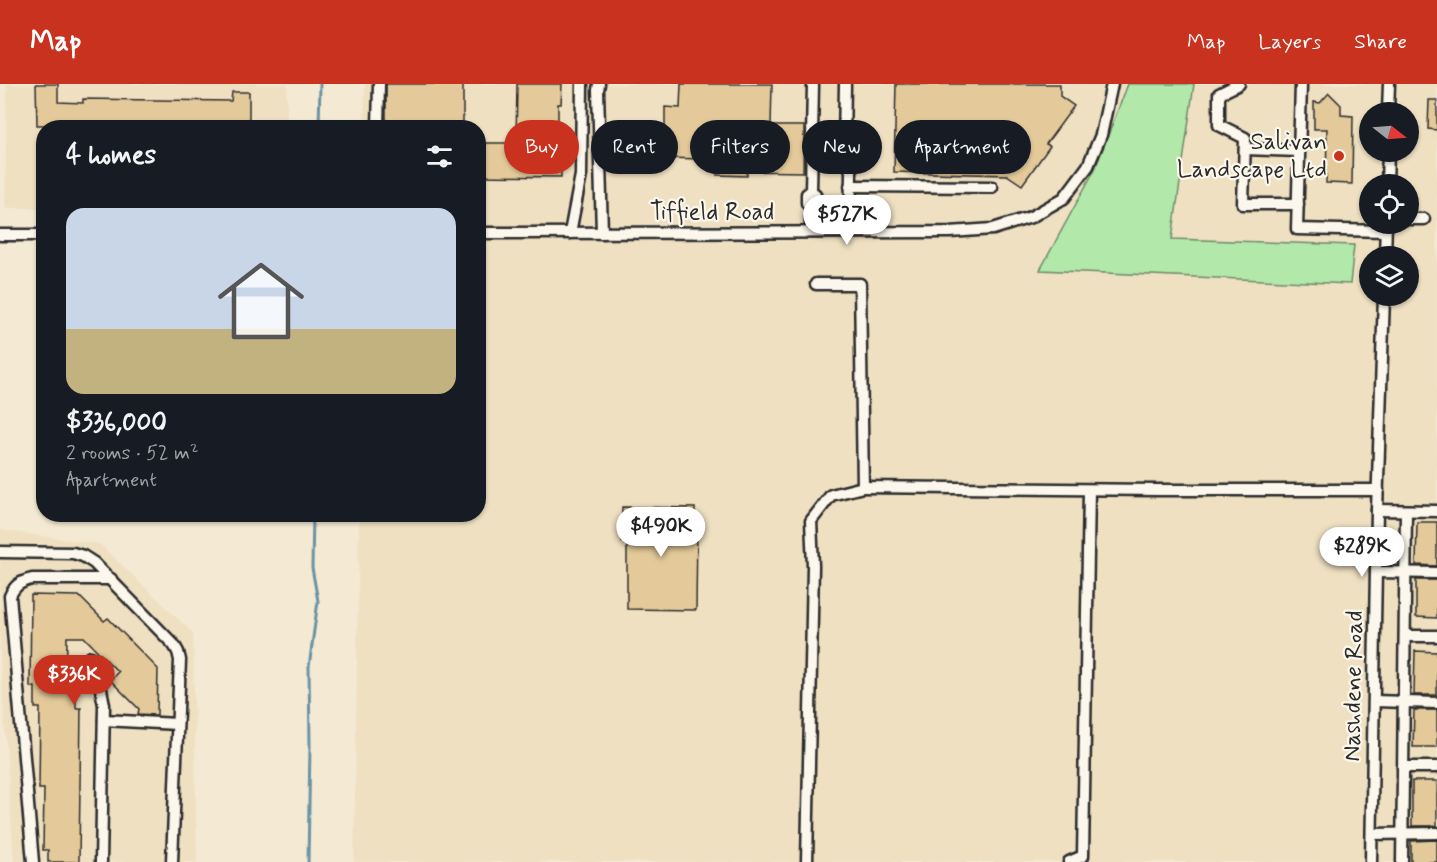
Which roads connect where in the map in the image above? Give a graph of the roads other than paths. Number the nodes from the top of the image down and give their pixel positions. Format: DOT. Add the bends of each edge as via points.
graph roads {
  1 [pos="379,84"];
  2 [pos="582,84"];
  3 [pos="599,84"];
  4 [pos="813,84"];
  5 [pos="845,84"];
  6 [pos="1112,84"];
  7 [pos="1239,84"];
  8 [pos="1301,84"];
  9 [pos="1389,84"];
  10 [pos="1388,102"];
  11 [pos="378,120"];
  12 [pos="1245,149"];
  13 [pos="1299,151"];
  14 [pos="850,186"];
  15 [pos="992,187"];
  16 [pos="1298,204"];
  17 [pos="1419,219"];
  18 [pos="1425,219"];
  19 [pos="1359,228"];
  20 [pos="811,232"];
  21 [pos="850,232"];
  22 [pos="486,233"];
  23 [pos="570,233"];
  24 [pos="602,233"];
  25 [pos="0,235"];
  26 [pos="36,235"];
  27 [pos="816,284"];
  28 [pos="1383,306"];
  29 [pos="863,487"];
  30 [pos="1089,490"];
  31 [pos="1378,490"];
  32 [pos="1377,510"];
  33 [pos="1407,511"];
  34 [pos="1437,511"];
  35 [pos="0,552"];
  36 [pos="1376,572"];
  37 [pos="1406,572"];
  38 [pos="1437,573"];
  39 [pos="111,579"];
  40 [pos="1405,636"];
  41 [pos="1437,636"];
  42 [pos="91,657"];
  43 [pos="1375,701"];
  44 [pos="1404,703"];
  45 [pos="1437,703"];
  46 [pos="104,720"];
  47 [pos="177,724"];
  48 [pos="1403,767"];
  49 [pos="1437,768"];
  50 [pos="1402,833"];
  51 [pos="1437,833"];
  52 [pos="1372,834"];
  53 [pos="33,862"];
  54 [pos="101,862"];
  55 [pos="172,862"];
  56 [pos="807,862"];
  57 [pos="1069,862"];
  58 [pos="1371,862"];
  59 [pos="1402,862"];
  1 -- 11 [label="street"];
  2 -- 23 [label="street" via="581,176"];
  3 -- 24 [label="street"];
  4 -- 20 [label="street" via="811,192 807,194"];
  5 -- 14 [label="street" via="844,143"];
  6 -- 21 [label="street, Tiffield Road" via="1101,135 1088,166 1064,198 1031,217 993,229"];
  7 -- 12 [label="street" via="1219,94 1219,125 1245,138"];
  8 -- 13 [label="street"];
  9 -- 10 [label="street"];
  12 -- 13 [label="street"];
  12 -- 16 [label="street" via="1243,204"];
  13 -- 16 [label="street"];
  14 -- 15 [label="street"];
  14 -- 21 [label="street"];
  16 -- 19 [label="street" via="1297,229"];
  17 -- 18 [label="street"];
  20 -- 21 [label="street, Tiffield Road"];
  20 -- 24 [label="street, Tiffield Road"];
  22 -- 23 [label="street, Tiffield Road"];
  23 -- 24 [label="street, Tiffield Road"];
  25 -- 26 [label="street"];
  27 -- 29 [label="street" via="860,285"];
  28 -- 31 [label="street, Nashdene Road"];
  29 -- 30 [label="street"];
  29 -- 56 [label="street" via="831,495 811,521"];
  30 -- 31 [label="street"];
  30 -- 57 [label="street" via="1083,856"];
  31 -- 32 [label="street, Nashdene Road"];
  32 -- 33 [label="street"];
  32 -- 36 [label="street, Nashdene Road"];
  33 -- 34 [label="street"];
  33 -- 37 [label="street"];
  35 -- 39 [label="street" via="73,553 94,563"];
  36 -- 37 [label="street"];
  36 -- 43 [label="street, Nashdene Road"];
  37 -- 38 [label="street"];
  37 -- 40 [label="street"];
  39 -- 47 [label="street" via="178,652"];
  39 -- 53 [label="street" via="32,579 22,581 10,596"];
  40 -- 41 [label="street"];
  40 -- 44 [label="street"];
  42 -- 46 [label="street" via="99,679"];
  43 -- 44 [label="street"];
  43 -- 52 [label="street, Nashdene Road"];
  44 -- 45 [label="street"];
  44 -- 48 [label="street"];
  46 -- 47 [label="street"];
  46 -- 54 [label="street"];
  47 -- 55 [label="street"];
  48 -- 49 [label="street"];
  48 -- 50 [label="street"];
  50 -- 51 [label="street"];
  50 -- 52 [label="street"];
  50 -- 59 [label="street"];
  52 -- 58 [label="street, Nashdene Road"];
}
